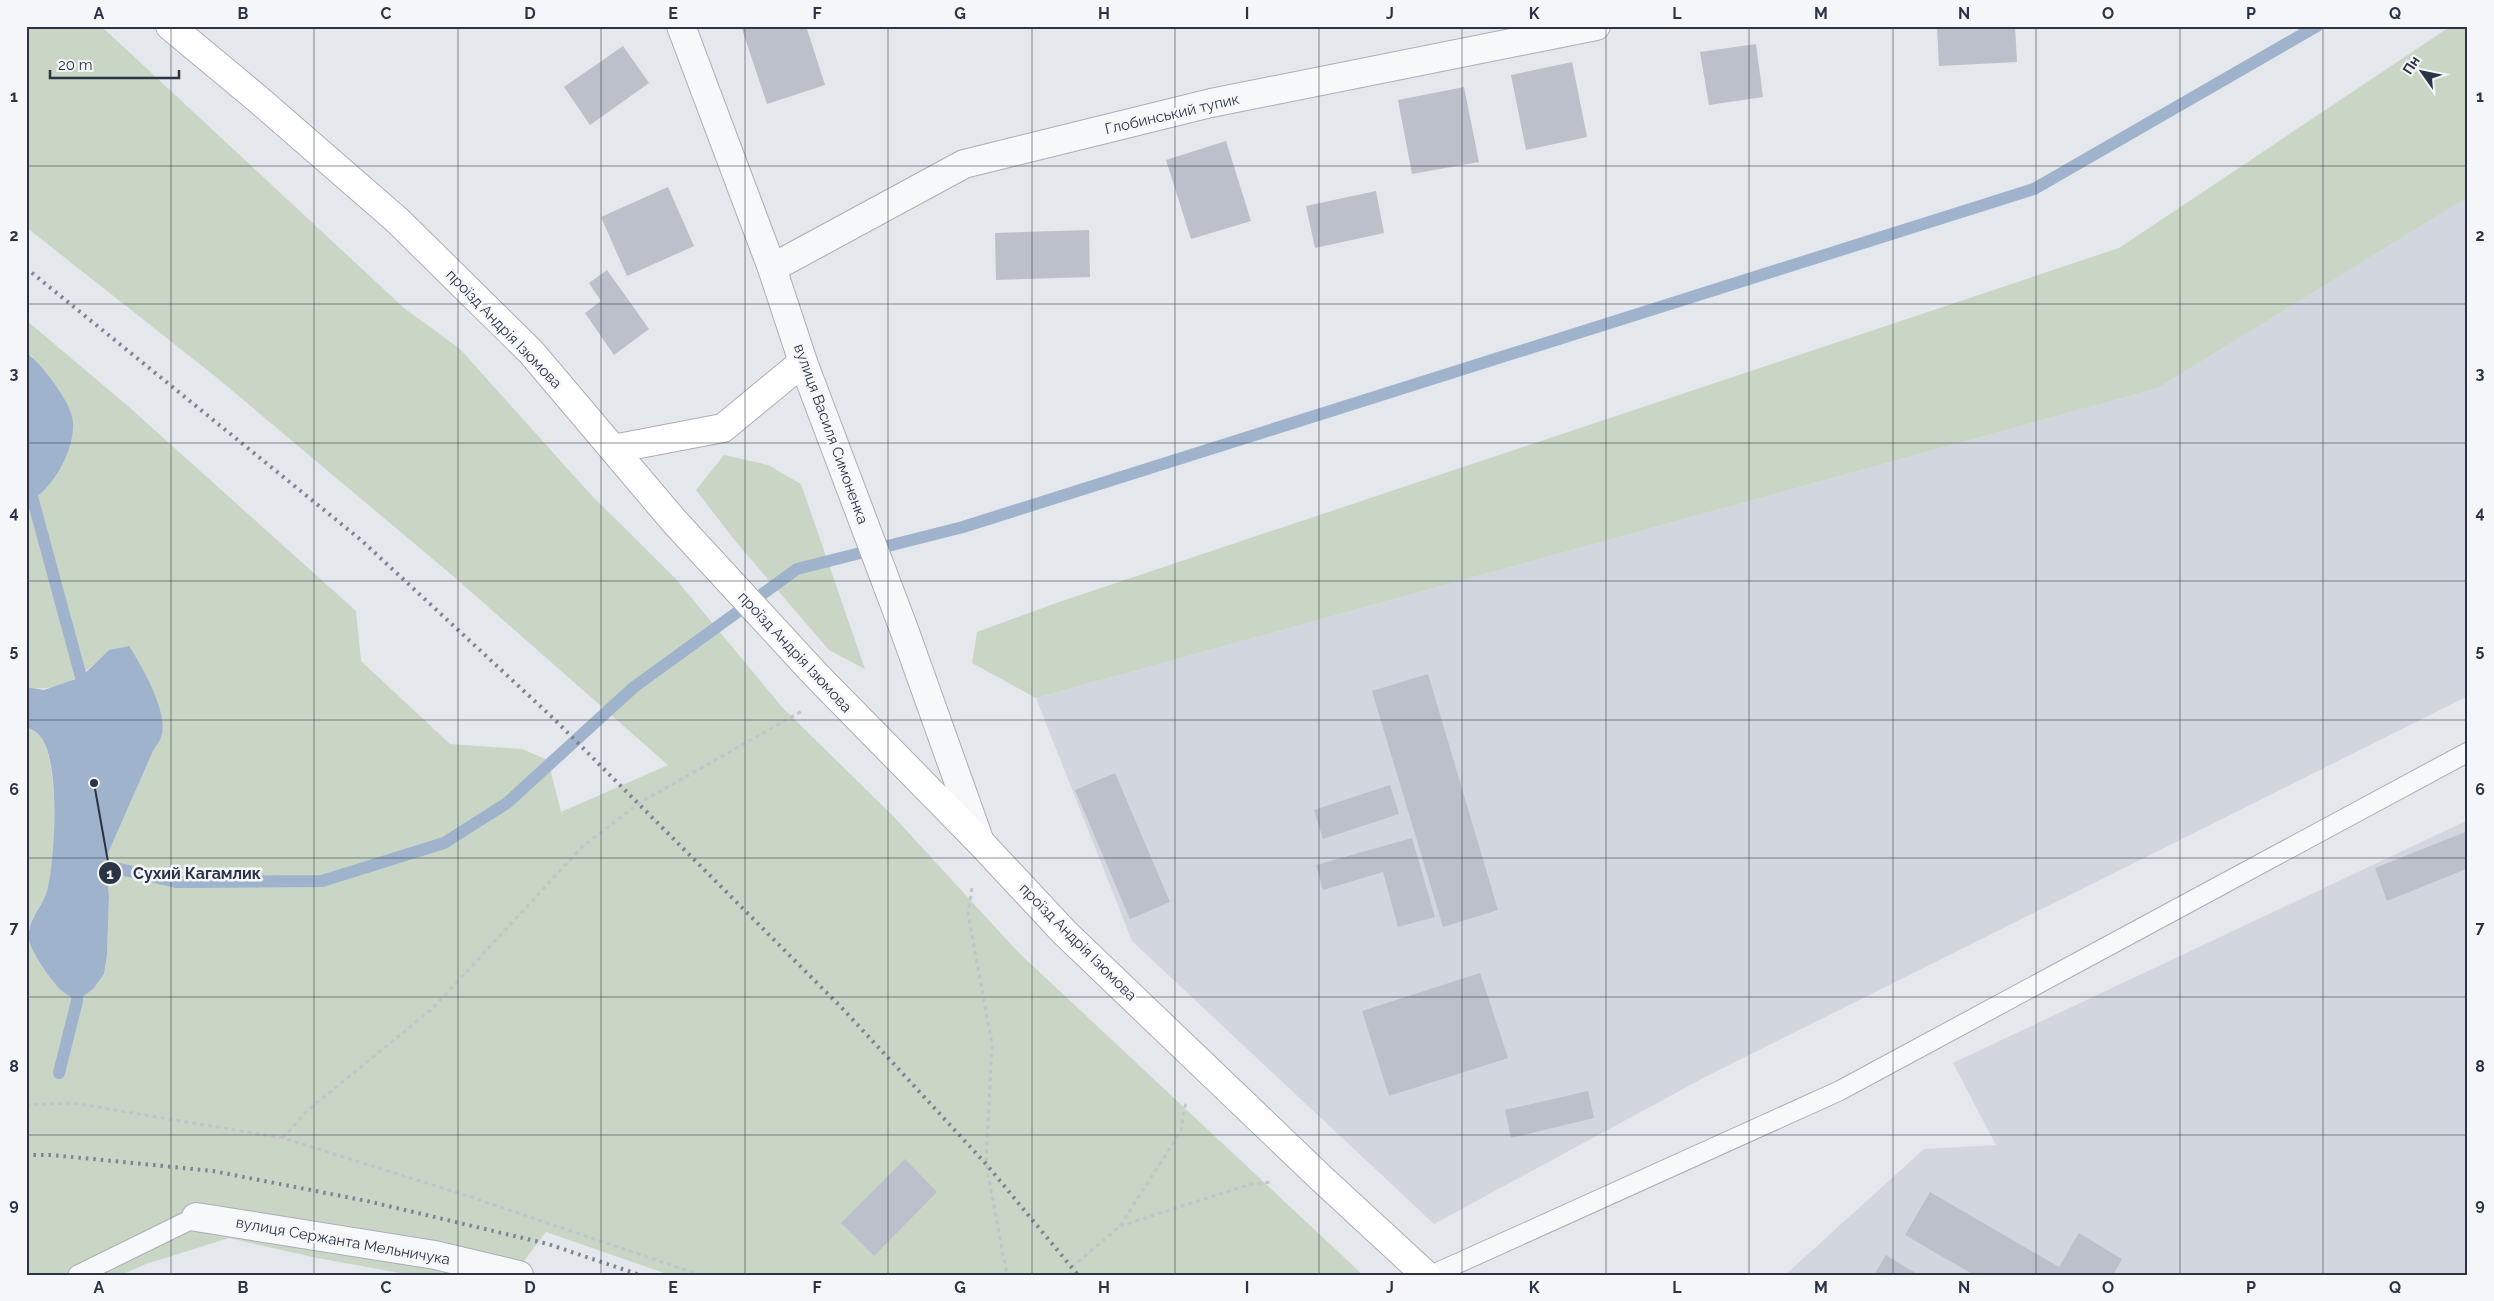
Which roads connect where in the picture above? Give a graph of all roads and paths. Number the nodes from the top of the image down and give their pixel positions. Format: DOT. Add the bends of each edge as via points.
graph roads {
  1 [pos="170,26"];
  2 [pos="681,26"];
  3 [pos="1596,26"];
  4 [pos="772,268"];
  5 [pos="803,362"];
  6 [pos="613,448"];
  7 [pos="825,684"];
  8 [pos="2468,752"];
  9 [pos="980,842"];
  10 [pos="1194,1057"];
  11 [pos="26,1105"];
  12 [pos="283,1138"];
  13 [pos="1320,1178"];
  14 [pos="196,1217"];
  15 [pos="1120,1226"];
  16 [pos="78,1275"];
  17 [pos="519,1275"];
  18 [pos="700,1275"];
  19 [pos="1007,1275"];
  20 [pos="1070,1275"];
  21 [pos="1426,1275"];
  22 [pos="1432,1275"];
  1 -- 6 [label="street, проїзд Андрія Ізюмова" via="397,220 531,352"];
  2 -- 4 [label="street, вулиця Василя Симоненка"];
  3 -- 4 [label="street, Глобинський тупик" via="1211,103 964,164"];
  4 -- 5 [label="street, вулиця Василя Симоненка"];
  5 -- 6 [label="street" via="723,428"];
  5 -- 9 [label="street, вулиця Василя Симоненка"];
  6 -- 7 [label="street, проїзд Андрія Ізюмова" via="674,521"];
  7 -- 9 [label="street, проїзд Андрія Ізюмова"];
  7 -- 12 [label="path" via="639,803 582,847 433,1008 308,1111"];
  8 -- 22 [label="lane" via="1839,1091"];
  9 -- 10 [label="street, проїзд Андрія Ізюмова" via="1064,932"];
  9 -- 19 [label="path" via="968,914 992,1044 986,1164"];
  10 -- 13 [label="street, проїзд Андрія Ізюмова"];
  10 -- 15 [label="path" via="1181,1130"];
  11 -- 12 [label="path" via="73,1103"];
  12 -- 18 [label="path" via="471,1197"];
  13 -- 15 [label="path" via="1251,1184"];
  13 -- 21 [label="street, проїзд Андрія Ізюмова"];
  14 -- 16 [label="lane"];
  14 -- 17 [label="street, вулиця Сержанта Мельничука" via="435,1255"];
  15 -- 20 [label="path" via="1072,1267"];
}
